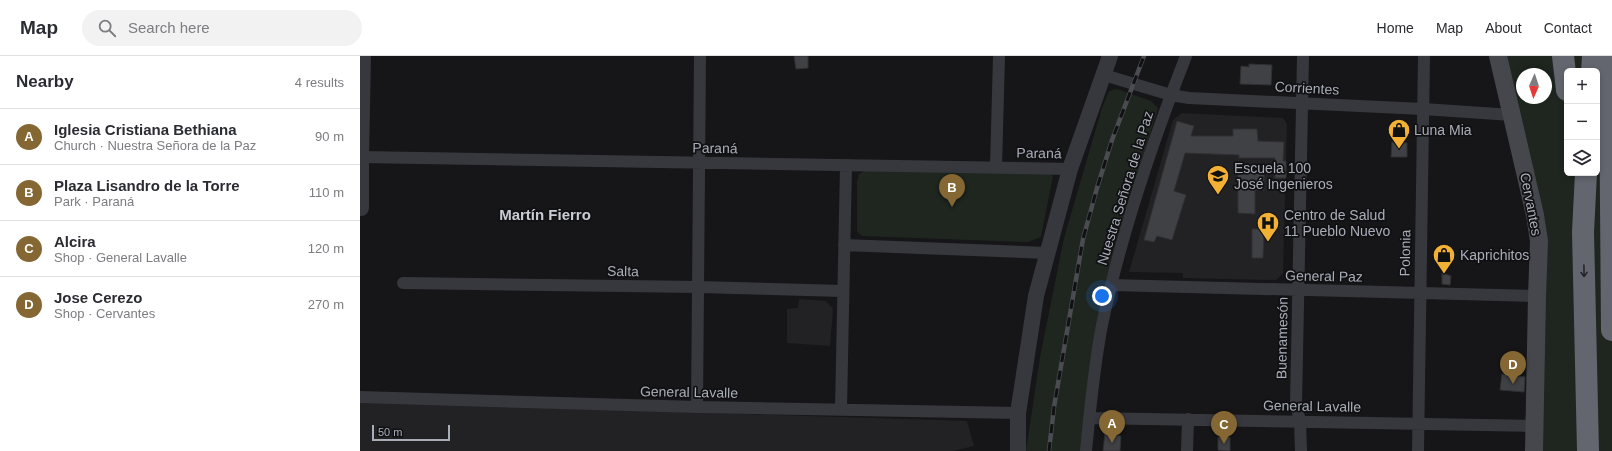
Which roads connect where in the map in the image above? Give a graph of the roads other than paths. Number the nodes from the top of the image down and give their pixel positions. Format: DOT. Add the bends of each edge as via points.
graph roads {
  1 [pos="363,56"];
  2 [pos="700,56"];
  3 [pos="999,56"];
  4 [pos="1110,56"];
  5 [pos="1186,56"];
  6 [pos="1303,56"];
  7 [pos="1424,56"];
  8 [pos="1498,56"];
  9 [pos="1563,56"];
  10 [pos="1593,56"];
  11 [pos="1612,59"];
  12 [pos="1564,68"];
  13 [pos="1592,68"];
  14 [pos="1104,75"];
  15 [pos="1171,95"];
  16 [pos="1302,103"];
  17 [pos="1423,109"];
  18 [pos="1512,115"];
  19 [pos="360,157"];
  20 [pos="699,163"];
  21 [pos="846,165"];
  22 [pos="996,167"];
  23 [pos="1070,169"];
  24 [pos="1576,176"];
  25 [pos="1586,176"];
  26 [pos="361,208"];
  27 [pos="1583,232"];
  28 [pos="844,245"];
  29 [pos="1047,253"];
  30 [pos="403,284"];
  31 [pos="1111,286"];
  32 [pos="698,287"];
  33 [pos="843,290"];
  34 [pos="1298,290"];
  35 [pos="1420,293"];
  36 [pos="1536,296"];
  37 [pos="1612,330"];
  38 [pos="360,397"];
  39 [pos="697,407"];
  40 [pos="841,409"];
  41 [pos="1018,413"];
  42 [pos="1089,418"];
  43 [pos="1188,419"];
  44 [pos="1300,421"];
  45 [pos="1418,423"];
  46 [pos="1535,426"];
  47 [pos="1018,451"];
  48 [pos="1086,451"];
  49 [pos="1187,451"];
  50 [pos="1301,451"];
  51 [pos="1418,451"];
  52 [pos="1534,451"];
  53 [pos="1588,451"];
  1 -- 19 [label="street"];
  2 -- 20 [label="street"];
  3 -- 22 [label="street"];
  4 -- 14 [label="street"];
  5 -- 15 [label="street, Nuestra Señora de la Paz"];
  6 -- 16 [label="street, Buenamesón"];
  7 -- 17 [label="street, Polonia"];
  8 -- 18 [label="main road, Cervantes"];
  9 -- 12 [label="highway"];
  10 -- 13 [label="highway"];
  11 -- 37 [label="highway"];
  14 -- 15 [label="street, Corrientes"];
  14 -- 23 [label="street"];
  15 -- 16 [label="street, Corrientes"];
  15 -- 31 [label="street, Nuestra Señora de la Paz" via="1128,222"];
  16 -- 17 [label="street, Corrientes"];
  16 -- 34 [label="street, Buenamesón"];
  17 -- 18 [label="street, Corrientes"];
  17 -- 35 [label="street, Polonia"];
  18 -- 36 [label="main road, Cervantes" via="1539,241"];
  19 -- 20 [label="street, Paraná"];
  19 -- 26 [label="street"];
  20 -- 21 [label="street, Paraná"];
  20 -- 32 [label="street"];
  21 -- 22 [label="street, Paraná"];
  21 -- 28 [label="street"];
  22 -- 23 [label="street, Paraná"];
  23 -- 29 [label="street"];
  24 -- 27 [label="highway"];
  25 -- 27 [label="highway"];
  27 -- 53 [label="highway, one-way"];
  28 -- 29 [label="street"];
  28 -- 33 [label="street"];
  29 -- 41 [label="street" via="1036,296"];
  30 -- 32 [label="street, Salta"];
  31 -- 34 [label="street, General Paz"];
  31 -- 42 [label="street, Nuestra Señora de la Paz" via="1102,326"];
  32 -- 33 [label="street, Salta"];
  32 -- 39 [label="street"];
  33 -- 40 [label="street"];
  34 -- 35 [label="street, General Paz"];
  34 -- 44 [label="street, Buenamesón" via="1296,404"];
  35 -- 36 [label="street, General Paz"];
  35 -- 45 [label="street, Polonia"];
  36 -- 46 [label="main road, Cervantes"];
  38 -- 39 [label="street, General Lavalle"];
  39 -- 40 [label="street, General Lavalle"];
  40 -- 41 [label="street, General Lavalle"];
  41 -- 47 [label="street"];
  42 -- 43 [label="street, General Lavalle"];
  42 -- 48 [label="street, Nuestra Señora de la Paz"];
  43 -- 44 [label="street, General Lavalle"];
  43 -- 49 [label="street"];
  44 -- 45 [label="street, General Lavalle"];
  44 -- 50 [label="street, Buenamesón"];
  45 -- 46 [label="street, General Lavalle"];
  45 -- 51 [label="street, Polonia"];
  46 -- 52 [label="main road, Cervantes"];
}
